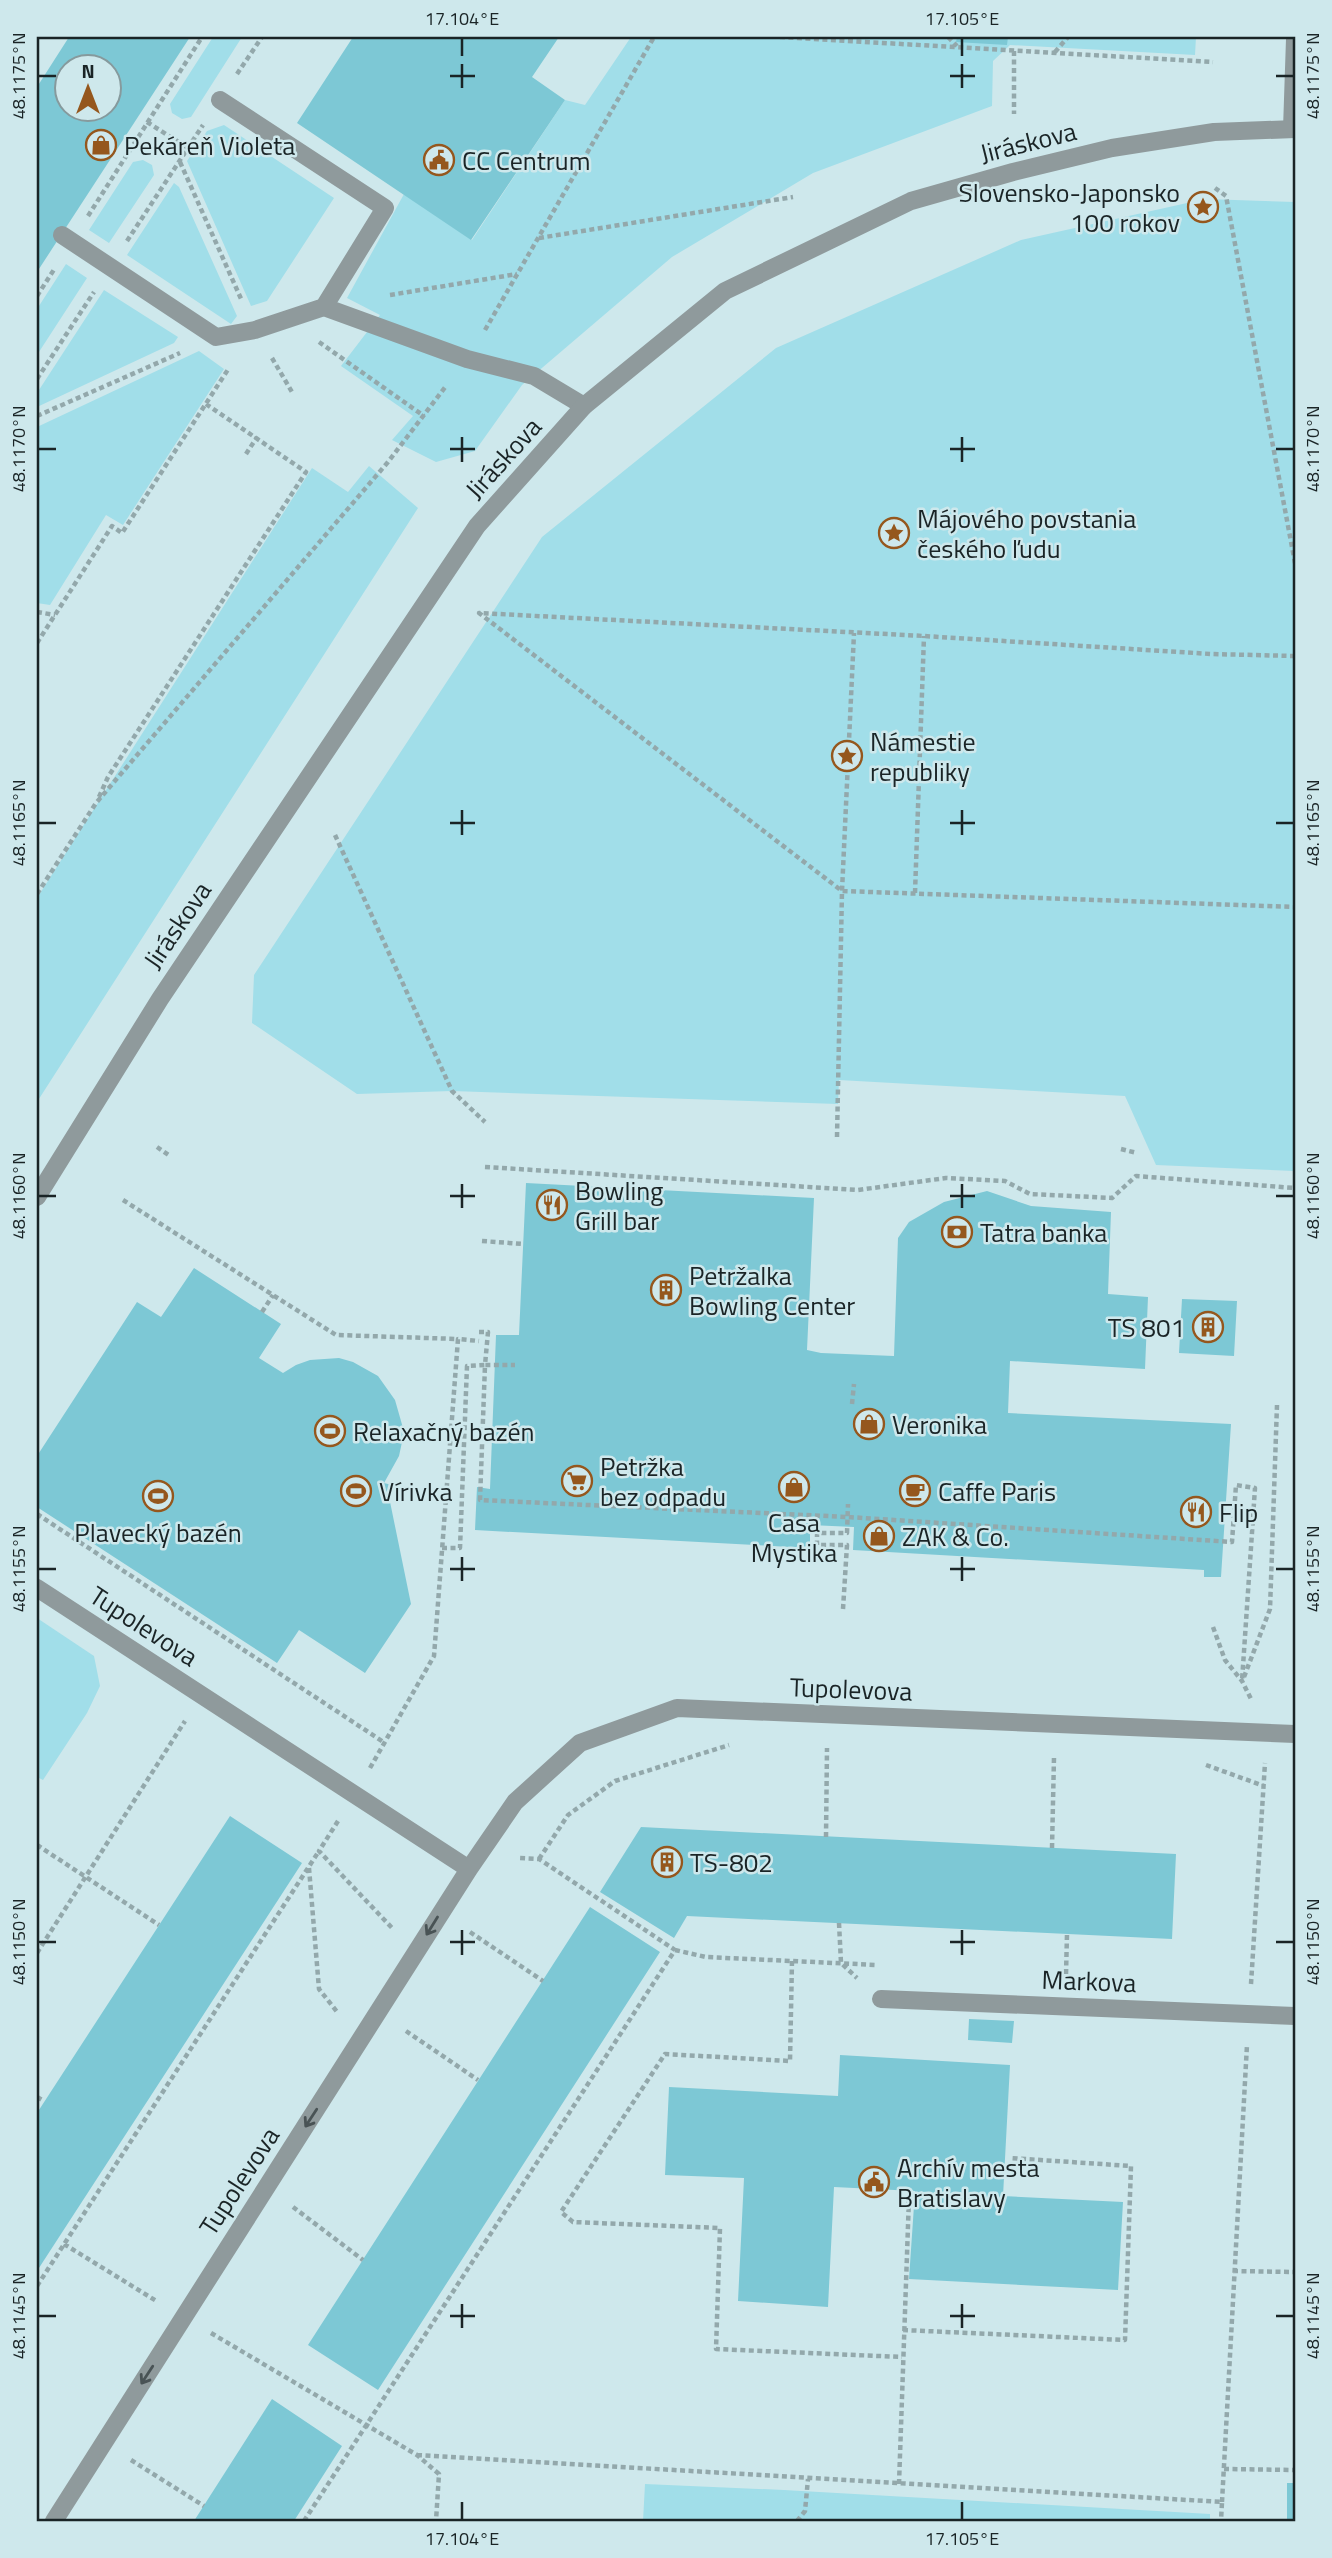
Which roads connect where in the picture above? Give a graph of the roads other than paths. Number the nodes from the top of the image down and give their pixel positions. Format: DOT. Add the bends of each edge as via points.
graph roads {
  1 [pos="1295,39"];
  2 [pos="220,100"];
  3 [pos="1294,129"];
  4 [pos="67,238"];
  5 [pos="324,307"];
  6 [pos="584,406"];
  7 [pos="37,1197"];
  8 [pos="37,1588"];
  9 [pos="1295,1734"];
  10 [pos="469,1868"];
  11 [pos="881,1999"];
  12 [pos="1295,2016"];
  13 [pos="54,2521"];
  1 -- 3 [label="street"];
  2 -- 5 [label="street" via="385,208"];
  3 -- 6 [label="street, Jiráskova" via="1214,132 1112,148 911,201 725,291"];
  4 -- 5 [label="street" via="216,337 255,330"];
  5 -- 6 [label="street" via="467,359 534,376"];
  6 -- 7 [label="street, Jiráskova" via="477,526 160,999"];
  8 -- 10 [label="street, Tupolevova"];
  9 -- 10 [label="street, Tupolevova" via="677,1708 580,1743 515,1802"];
  10 -- 13 [label="street, Tupolevova, one-way"];
  11 -- 12 [label="street, Markova"];
}
